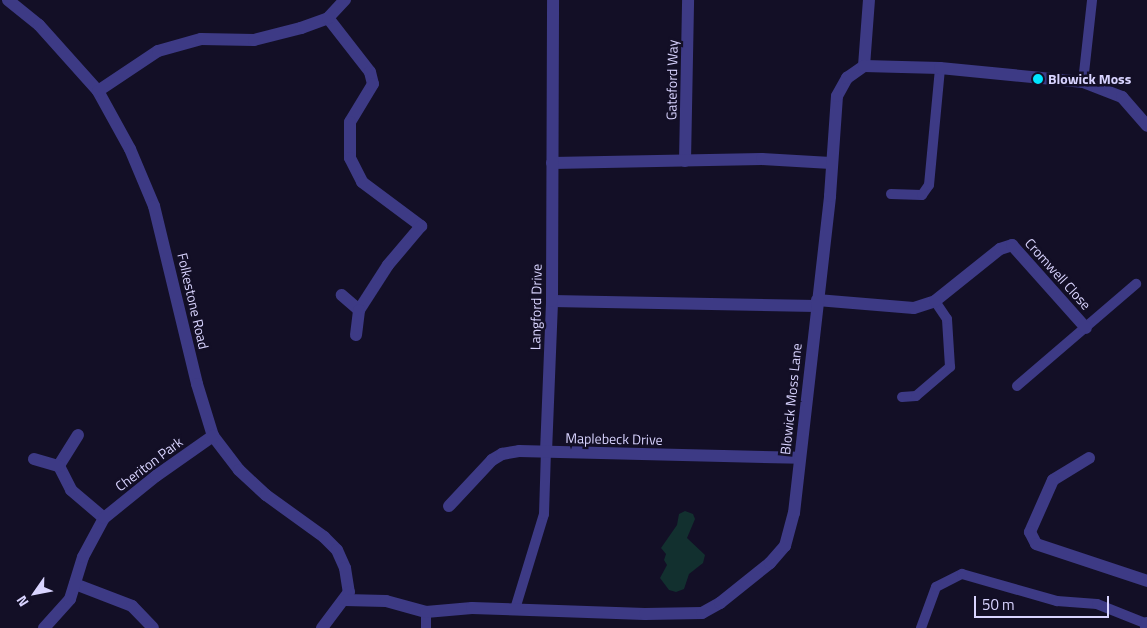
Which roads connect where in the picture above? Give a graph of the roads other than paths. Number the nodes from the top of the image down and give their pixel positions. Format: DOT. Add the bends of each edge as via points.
graph roads {
  1 [pos="8,0"];
  2 [pos="345,0"];
  3 [pos="552,0"];
  4 [pos="688,0"];
  5 [pos="869,0"];
  6 [pos="1092,0"];
  7 [pos="328,18"];
  8 [pos="864,66"];
  9 [pos="940,68"];
  10 [pos="1083,82"];
  11 [pos="98,91"];
  12 [pos="1147,126"];
  13 [pos="685,161"];
  14 [pos="552,163"];
  15 [pos="830,163"];
  16 [pos="891,194"];
  17 [pos="1136,284"];
  18 [pos="342,295"];
  19 [pos="935,301"];
  20 [pos="552,302"];
  21 [pos="816,303"];
  22 [pos="359,310"];
  23 [pos="1086,328"];
  24 [pos="356,335"];
  25 [pos="1017,386"];
  26 [pos="902,397"];
  27 [pos="78,435"];
  28 [pos="213,436"];
  29 [pos="546,452"];
  30 [pos="800,458"];
  31 [pos="1089,458"];
  32 [pos="34,459"];
  33 [pos="58,466"];
  34 [pos="449,506"];
  35 [pos="104,518"];
  36 [pos="1147,582"];
  37 [pos="75,584"];
  38 [pos="345,600"];
  39 [pos="515,609"];
  40 [pos="426,612"];
  41 [pos="1147,624"];
  42 [pos="44,628"];
  43 [pos="153,628"];
  44 [pos="322,628"];
  45 [pos="426,628"];
  46 [pos="921,628"];
  47 [pos="1146,628"];
  1 -- 11 [label="street, Folkestone Road" via="39,25"];
  2 -- 7 [label="street"];
  3 -- 14 [label="street, Langford Drive"];
  4 -- 13 [label="street, Gateford Way"];
  5 -- 8 [label="street"];
  6 -- 10 [label="lane"];
  7 -- 11 [label="street" via="254,40 201,39 158,51"];
  7 -- 22 [label="street" via="370,72 372,84 350,122 350,158 362,182 421,226 388,265"];
  8 -- 9 [label="street"];
  8 -- 15 [label="street, Blowick Moss Lane" via="847,78 837,96"];
  9 -- 10 [label="street"];
  9 -- 16 [label="lane" via="929,185 922,195"];
  10 -- 12 [label="street" via="1122,97"];
  11 -- 28 [label="street, Folkestone Road" via="130,148 154,206 197,384"];
  13 -- 14 [label="street"];
  13 -- 15 [label="street" via="762,159"];
  14 -- 20 [label="street, Langford Drive"];
  15 -- 21 [label="street, Blowick Moss Lane" via="830,196"];
  17 -- 23 [label="lane"];
  18 -- 22 [label="street"];
  19 -- 21 [label="street, Cromwell Close" via="914,308"];
  19 -- 23 [label="street, Cromwell Close" via="1000,249 1012,245"];
  19 -- 26 [label="lane" via="947,320 950,367 916,396"];
  20 -- 21 [label="street, Cromwell Close"];
  20 -- 29 [label="street, Langford Drive"];
  21 -- 30 [label="street, Blowick Moss Lane"];
  22 -- 24 [label="street"];
  23 -- 25 [label="lane"];
  27 -- 33 [label="street"];
  28 -- 35 [label="street, Cheriton Park"];
  28 -- 38 [label="street, Folkestone Road" via="239,470 266,495 337,550 345,568 349,592"];
  29 -- 30 [label="street, Maplebeck Drive"];
  29 -- 34 [label="street, Maplebeck Drive" via="502,454 492,460"];
  29 -- 39 [label="lane, Langford Drive" via="544,514"];
  30 -- 39 [label="street, Blowick Moss Lane" via="794,513 785,546 770,563 720,603 702,613"];
  31 -- 36 [label="street" via="1053,480 1030,532 1036,544"];
  32 -- 33 [label="street"];
  33 -- 35 [label="street" via="71,490"];
  35 -- 37 [label="street, Cheriton Park" via="83,558"];
  37 -- 42 [label="street, Cheriton Park" via="70,599"];
  37 -- 43 [label="street" via="132,606"];
  38 -- 40 [label="street, Blowick Moss Lane" via="386,601"];
  38 -- 44 [label="street"];
  39 -- 40 [label="street, Blowick Moss Lane"];
  40 -- 45 [label="lane"];
  41 -- 46 [label="lane" via="1097,604 1056,601 962,574 936,587"];
  41 -- 47 [label="street"];
}
